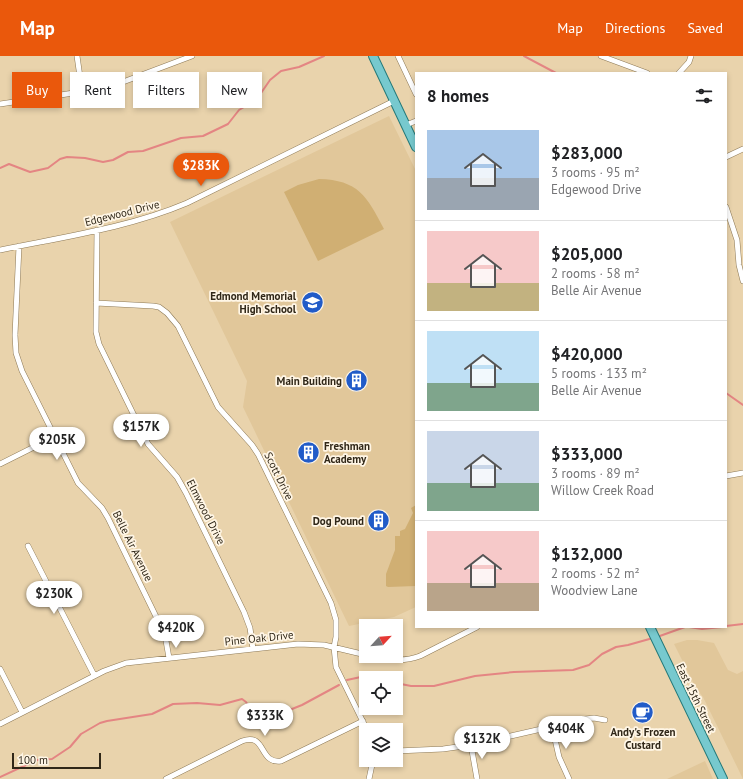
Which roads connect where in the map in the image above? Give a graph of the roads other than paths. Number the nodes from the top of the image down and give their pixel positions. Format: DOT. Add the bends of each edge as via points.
graph roads {
  1 [pos="77,56"];
  2 [pos="192,56"];
  3 [pos="373,56"];
  4 [pos="398,56"];
  5 [pos="601,56"];
  6 [pos="691,56"];
  7 [pos="181,58"];
  8 [pos="79,72"];
  9 [pos="644,72"];
  10 [pos="680,72"];
  11 [pos="125,81"];
  12 [pos="415,92"];
  13 [pos="70,93"];
  14 [pos="394,101"];
  15 [pos="0,104"];
  16 [pos="415,121"];
  17 [pos="406,125"];
  18 [pos="415,144"];
  19 [pos="743,148"];
  20 [pos="727,156"];
  21 [pos="727,210"];
  22 [pos="98,230"];
  23 [pos="743,238"];
  24 [pos="737,240"];
  25 [pos="19,246"];
  26 [pos="0,250"];
  27 [pos="743,281"];
  28 [pos="96,303"];
  29 [pos="54,437"];
  30 [pos="0,464"];
  31 [pos="743,473"];
  32 [pos="727,476"];
  33 [pos="28,546"];
  34 [pos="476,628"];
  35 [pos="650,628"];
  36 [pos="334,647"];
  37 [pos="253,649"];
  38 [pos="359,653"];
  39 [pos="169,658"];
  40 [pos="403,659"];
  41 [pos="0,669"];
  42 [pos="94,675"];
  43 [pos="22,712"];
  44 [pos="605,720"];
  45 [pos="363,721"];
  46 [pos="0,724"];
  47 [pos="552,726"];
  48 [pos="471,745"];
  49 [pos="403,751"];
  50 [pos="371,767"];
  51 [pos="166,779"];
  52 [pos="368,779"];
  53 [pos="477,779"];
  54 [pos="569,779"];
  55 [pos="723,779"];
  1 -- 8 [label="street"];
  2 -- 7 [label="street"];
  3 -- 14 [label="main road"];
  4 -- 12 [label="street"];
  5 -- 9 [label="street"];
  6 -- 10 [label="street"];
  7 -- 11 [label="street"];
  13 -- 15 [label="street"];
  14 -- 17 [label="main road"];
  14 -- 22 [label="street, Edgewood Drive" via="187,203 154,216"];
  16 -- 17 [label="street"];
  17 -- 18 [label="main road"];
  19 -- 20 [label="street"];
  21 -- 24 [label="street"];
  22 -- 25 [label="street, Edgewood Drive"];
  22 -- 28 [label="street, Elmwood Drive"];
  23 -- 24 [label="street"];
  24 -- 27 [label="street"];
  25 -- 26 [label="street, Edgewood Drive"];
  25 -- 29 [label="street, Belle Air Avenue" via="16,353"];
  28 -- 36 [label="street, Scott Drive" via="156,306 164,309 178,326 215,404 258,454 333,608 336,628"];
  28 -- 37 [label="street, Elmwood Drive" via="96,332 99,344 148,444 177,477 186,494 244,612 250,628"];
  29 -- 30 [label="street"];
  29 -- 39 [label="street, Belle Air Avenue" via="78,483 105,511 165,635"];
  31 -- 32 [label="street"];
  33 -- 42 [label="street"];
  34 -- 40 [label="street" via="410,659"];
  35 -- 55 [label="main road, East 15th Street"];
  36 -- 37 [label="street, Pine Oak Drive" via="309,644"];
  36 -- 38 [label="street, Pine Oak Drive"];
  36 -- 45 [label="street, Scott Drive" via="336,667"];
  37 -- 39 [label="street, Pine Oak Drive"];
  39 -- 42 [label="street, Pine Oak Drive" via="126,663"];
  41 -- 43 [label="street"];
  42 -- 43 [label="street, Pine Oak Drive"];
  43 -- 46 [label="street, Pine Oak Drive"];
  44 -- 47 [label="street" via="585,719"];
  45 -- 51 [label="street" via="280,761 270,760 259,743 249,739"];
  47 -- 48 [label="street"];
  47 -- 54 [label="street" via="559,757"];
  48 -- 49 [label="street"];
  48 -- 53 [label="street"];
  50 -- 52 [label="street"];
}
